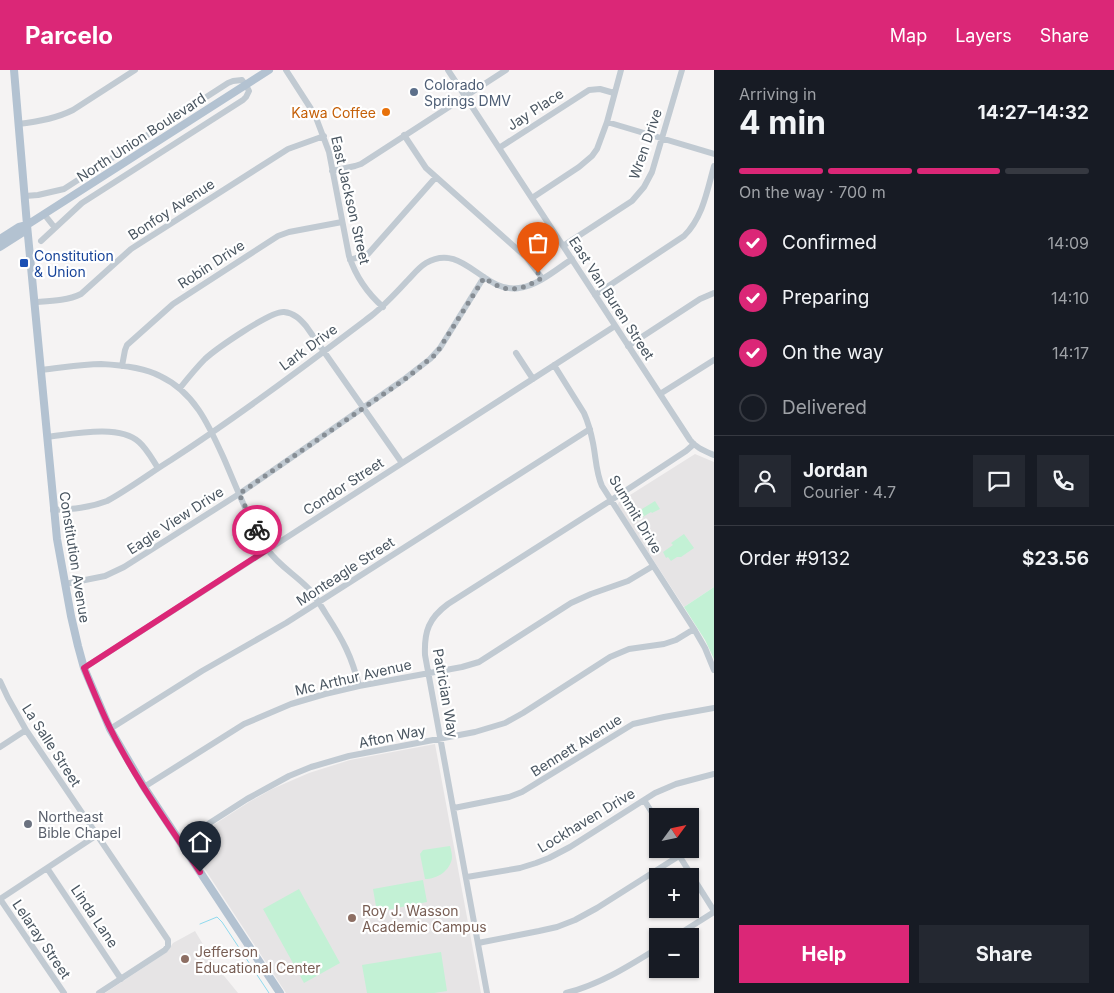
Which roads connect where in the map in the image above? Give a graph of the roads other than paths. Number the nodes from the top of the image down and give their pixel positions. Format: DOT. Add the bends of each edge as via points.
graph roads {
  1 [pos="14,70"];
  2 [pos="135,70"];
  3 [pos="269,70"];
  4 [pos="286,70"];
  5 [pos="448,70"];
  6 [pos="506,70"];
  7 [pos="620,70"];
  8 [pos="682,70"];
  9 [pos="246,85"];
  10 [pos="614,93"];
  11 [pos="466,97"];
  12 [pos="173,119"];
  13 [pos="607,122"];
  14 [pos="18,124"];
  15 [pos="179,128"];
  16 [pos="404,135"];
  17 [pos="324,136"];
  18 [pos="185,137"];
  19 [pos="662,138"];
  20 [pos="499,148"];
  21 [pos="714,154"];
  22 [pos="714,166"];
  23 [pos="332,171"];
  24 [pos="436,177"];
  25 [pos="25,196"];
  26 [pos="532,198"];
  27 [pos="44,214"];
  28 [pos="342,222"];
  29 [pos="27,226"];
  30 [pos="55,228"];
  31 [pos="0,239"];
  32 [pos="41,241"];
  33 [pos="564,246"];
  34 [pos="0,248"];
  35 [pos="572,259"];
  36 [pos="350,260"];
  37 [pos="484,278"];
  38 [pos="542,278"];
  39 [pos="714,293"];
  40 [pos="595,295"];
  41 [pos="34,302"];
  42 [pos="383,307"];
  43 [pos="615,326"];
  44 [pos="628,346"];
  45 [pos="325,351"];
  46 [pos="516,353"];
  47 [pos="714,360"];
  48 [pos="554,365"];
  49 [pos="122,366"];
  50 [pos="41,370"];
  51 [pos="533,379"];
  52 [pos="180,388"];
  53 [pos="660,394"];
  54 [pos="363,408"];
  55 [pos="590,429"];
  56 [pos="212,433"];
  57 [pos="47,436"];
  58 [pos="694,444"];
  59 [pos="714,455"];
  60 [pos="402,463"];
  61 [pos="158,468"];
  62 [pos="239,494"];
  63 [pos="611,500"];
  64 [pos="54,510"];
  65 [pos="268,549"];
  66 [pos="653,566"];
  67 [pos="65,584"];
  68 [pos="319,602"];
  69 [pos="694,629"];
  70 [pos="84,668"];
  71 [pos="714,670"];
  72 [pos="428,674"];
  73 [pos="0,682"];
  74 [pos="358,686"];
  75 [pos="714,708"];
  76 [pos="110,729"];
  77 [pos="26,730"];
  78 [pos="441,739"];
  79 [pos="0,747"];
  80 [pos="714,774"];
  81 [pos="144,787"];
  82 [pos="644,800"];
  83 [pos="454,808"];
  84 [pos="649,808"];
  85 [pos="97,835"];
  86 [pos="180,842"];
  87 [pos="676,858"];
  88 [pos="680,858"];
  89 [pos="47,868"];
  90 [pos="467,877"];
  91 [pos="0,899"];
  92 [pos="714,911"];
  93 [pos="688,928"];
  94 [pos="478,943"];
  95 [pos="649,954"];
  96 [pos="121,979"];
  97 [pos="64,993"];
  98 [pos="99,993"];
  99 [pos="280,993"];
  100 [pos="487,993"];
  101 [pos="566,993"];
  1 -- 14 [label="main road, Constitution Avenue"];
  2 -- 14 [label="street" via="73,110 36,122"];
  3 -- 9 [label="main road, North Union Boulevard"];
  4 -- 17 [label="street, East Jackson Street"];
  5 -- 11 [label="street, East Van Buren Street"];
  6 -- 11 [label="street"];
  7 -- 10 [label="street"];
  8 -- 19 [label="street, Wren Drive"];
  9 -- 12 [label="street" via="242,80 233,81"];
  9 -- 15 [label="main road, North Union Boulevard"];
  9 -- 18 [label="street" via="249,91 246,97"];
  10 -- 13 [label="street"];
  10 -- 20 [label="street, Jay Place" via="589,90"];
  11 -- 16 [label="street"];
  11 -- 20 [label="street, East Van Buren Street"];
  12 -- 15 [label="street"];
  12 -- 25 [label="street" via="64,189"];
  13 -- 19 [label="street"];
  13 -- 26 [label="street" via="592,156"];
  14 -- 25 [label="main road, Constitution Avenue"];
  15 -- 18 [label="street"];
  15 -- 27 [label="main road, North Union Boulevard"];
  16 -- 23 [label="street" via="361,164"];
  16 -- 24 [label="street"];
  17 -- 23 [label="street, East Jackson Street"];
  17 -- 41 [label="street, Bonfoy Avenue" via="288,149 140,244 81,294 68,299"];
  18 -- 30 [label="street" via="82,203"];
  19 -- 21 [label="street"];
  19 -- 33 [label="street, Wren Drive" via="649,179 638,195"];
  20 -- 26 [label="street, East Van Buren Street"];
  22 -- 40 [label="street" via="700,214 691,230"];
  23 -- 28 [label="street, East Jackson Street"];
  24 -- 36 [label="street" via="368,254"];
  24 -- 38 [label="street" via="526,257"];
  25 -- 29 [label="main road, Constitution Avenue"];
  26 -- 33 [label="street, East Van Buren Street"];
  27 -- 29 [label="main road, North Union Boulevard"];
  27 -- 30 [label="street"];
  28 -- 36 [label="street, East Jackson Street"];
  28 -- 49 [label="street, Robin Drive" via="283,233 173,304 127,345"];
  29 -- 31 [label="main road, North Union Boulevard" via="19,227"];
  29 -- 34 [label="main road, North Union Boulevard"];
  29 -- 41 [label="main road, Constitution Avenue"];
  30 -- 32 [label="street"];
  33 -- 35 [label="street, East Van Buren Street"];
  35 -- 38 [label="street, Lark Drive"];
  35 -- 40 [label="street, East Van Buren Street"];
  36 -- 42 [label="street, East Jackson Street" via="365,289"];
  37 -- 38 [label="street, Lark Drive" via="508,289 524,287"];
  37 -- 42 [label="street, Lark Drive" via="460,261 434,260 416,271"];
  37 -- 54 [label="street, Eagle View Drive" via="436,354"];
  39 -- 44 [label="street"];
  40 -- 43 [label="street, East Van Buren Street"];
  41 -- 50 [label="main road, Constitution Avenue"];
  42 -- 45 [label="street, Lark Drive"];
  43 -- 44 [label="street, East Van Buren Street"];
  43 -- 48 [label="street, Condor Street"];
  44 -- 53 [label="street, East Van Buren Street"];
  45 -- 52 [label="street" via="299,318 278,313 214,352"];
  45 -- 54 [label="street"];
  45 -- 56 [label="street, Lark Drive"];
  46 -- 51 [label="street"];
  47 -- 53 [label="street"];
  48 -- 51 [label="street, Condor Street"];
  48 -- 55 [label="street, Summit Drive" via="584,412"];
  49 -- 50 [label="street"];
  49 -- 52 [label="street" via="147,370"];
  50 -- 57 [label="main road, Constitution Avenue"];
  51 -- 60 [label="street, Condor Street"];
  52 -- 56 [label="street" via="197,406"];
  53 -- 58 [label="street, East Van Buren Street"];
  54 -- 60 [label="street"];
  54 -- 62 [label="street, Eagle View Drive"];
  55 -- 63 [label="street, Summit Drive" via="598,475"];
  55 -- 68 [label="street, Monteagle Street"];
  56 -- 61 [label="street, Lark Drive"];
  56 -- 62 [label="street"];
  57 -- 61 [label="street" via="121,433 139,442"];
  57 -- 64 [label="main road, Constitution Avenue"];
  58 -- 59 [label="street, East Van Buren Street"];
  58 -- 63 [label="street, Patrician Way"];
  60 -- 65 [label="street, Condor Street"];
  61 -- 64 [label="street, Lark Drive" via="96,506"];
  62 -- 65 [label="street"];
  62 -- 67 [label="street, Eagle View Drive" via="116,572"];
  63 -- 66 [label="street, Summit Drive"];
  63 -- 72 [label="street, Patrician Way" via="440,610 430,622 424,641"];
  64 -- 67 [label="main road, Constitution Avenue"];
  65 -- 68 [label="street"];
  65 -- 70 [label="street, Condor Street"];
  66 -- 69 [label="street, Summit Drive"];
  66 -- 72 [label="street, Mc Arthur Avenue" via="628,581 572,603 479,662"];
  67 -- 70 [label="main road, Constitution Avenue"];
  68 -- 74 [label="street" via="347,650"];
  68 -- 76 [label="street, Monteagle Street"];
  69 -- 71 [label="street, Summit Drive"];
  69 -- 78 [label="street, Afton Way" via="664,644 629,649 610,657 506,723"];
  70 -- 76 [label="main road, Constitution Avenue"];
  72 -- 74 [label="street, Mc Arthur Avenue"];
  72 -- 78 [label="street, Patrician Way"];
  73 -- 77 [label="street, La Salle Street"];
  74 -- 81 [label="street, Mc Arthur Avenue" via="297,702 244,724"];
  75 -- 83 [label="street, Bennett Avenue" via="633,724 522,792"];
  76 -- 81 [label="main road, Constitution Avenue"];
  77 -- 79 [label="street"];
  77 -- 85 [label="street, La Salle Street"];
  78 -- 83 [label="street, Patrician Way"];
  78 -- 86 [label="street, Afton Way" via="349,756 304,770 252,795"];
  80 -- 82 [label="street, Lockhaven Drive" via="676,784"];
  81 -- 86 [label="main road, Constitution Avenue"];
  82 -- 84 [label="street"];
  82 -- 90 [label="street, Lockhaven Drive" via="549,858 520,868"];
  83 -- 90 [label="street, Patrician Way"];
  85 -- 89 [label="street"];
  85 -- 96 [label="street, La Salle Street" via="168,940 165,950"];
  86 -- 99 [label="main road, Constitution Avenue"];
  87 -- 94 [label="street" via="575,920 557,927"];
  88 -- 92 [label="street"];
  89 -- 91 [label="street"];
  89 -- 96 [label="street, Linda Lane"];
  90 -- 94 [label="street, Patrician Way"];
  91 -- 97 [label="street, Lelaray Street"];
  92 -- 93 [label="street"];
  94 -- 100 [label="street, Patrician Way"];
  95 -- 101 [label="street" via="614,974"];
  96 -- 98 [label="street"];
}
